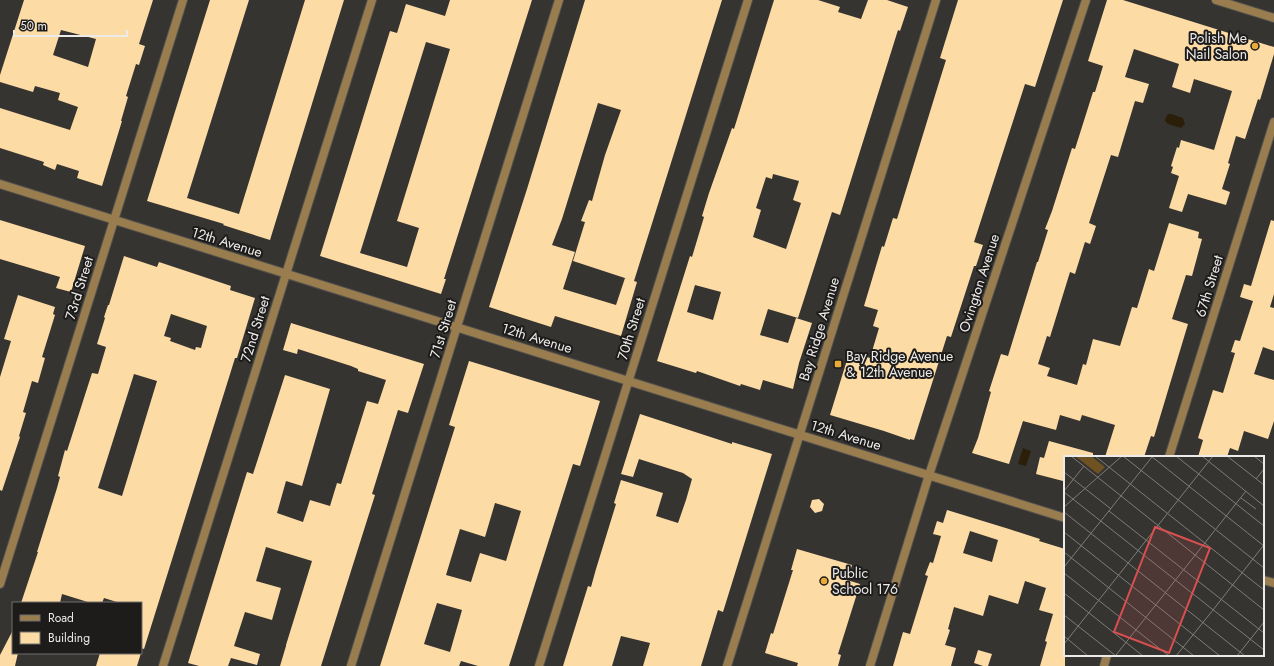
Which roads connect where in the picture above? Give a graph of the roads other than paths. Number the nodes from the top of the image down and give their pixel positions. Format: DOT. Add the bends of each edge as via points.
graph roads {
  1 [pos="183,0"];
  2 [pos="372,0"];
  3 [pos="559,0"];
  4 [pos="748,0"];
  5 [pos="936,0"];
  6 [pos="1086,0"];
  7 [pos="1216,0"];
  8 [pos="1274,18"];
  9 [pos="1274,122"];
  10 [pos="0,184"];
  11 [pos="114,220"];
  12 [pos="286,274"];
  13 [pos="457,327"];
  14 [pos="628,381"];
  15 [pos="800,434"];
  16 [pos="1169,456"];
  17 [pos="930,475"];
  18 [pos="1064,518"];
  19 [pos="1264,580"];
  20 [pos="1274,583"];
  21 [pos="0,584"];
  22 [pos="1107,656"];
  23 [pos="163,666"];
  24 [pos="351,666"];
  25 [pos="539,666"];
  26 [pos="727,666"];
  27 [pos="870,666"];
  28 [pos="1104,666"];
  1 -- 11 [label="street, 73rd Street"];
  2 -- 12 [label="street, 72nd Street"];
  3 -- 13 [label="street, 71st Street"];
  4 -- 14 [label="street, 70th Street"];
  5 -- 15 [label="street, Bay Ridge Avenue"];
  6 -- 17 [label="street, Ovington Avenue"];
  7 -- 8 [label="street"];
  9 -- 16 [label="street, 67th Street"];
  10 -- 11 [label="street, 12th Avenue"];
  11 -- 12 [label="street, 12th Avenue"];
  11 -- 21 [label="street, 73rd Street"];
  12 -- 13 [label="street, 12th Avenue"];
  12 -- 23 [label="street, 72nd Street"];
  13 -- 14 [label="street, 12th Avenue"];
  13 -- 24 [label="street, 71st Street"];
  14 -- 15 [label="street, 12th Avenue"];
  14 -- 25 [label="street, 70th Street"];
  15 -- 17 [label="street, 12th Avenue"];
  15 -- 26 [label="street, Bay Ridge Avenue"];
  17 -- 18 [label="street, 12th Avenue"];
  17 -- 27 [label="street, Ovington Avenue"];
  19 -- 20 [label="street"];
  22 -- 28 [label="street"];
}
